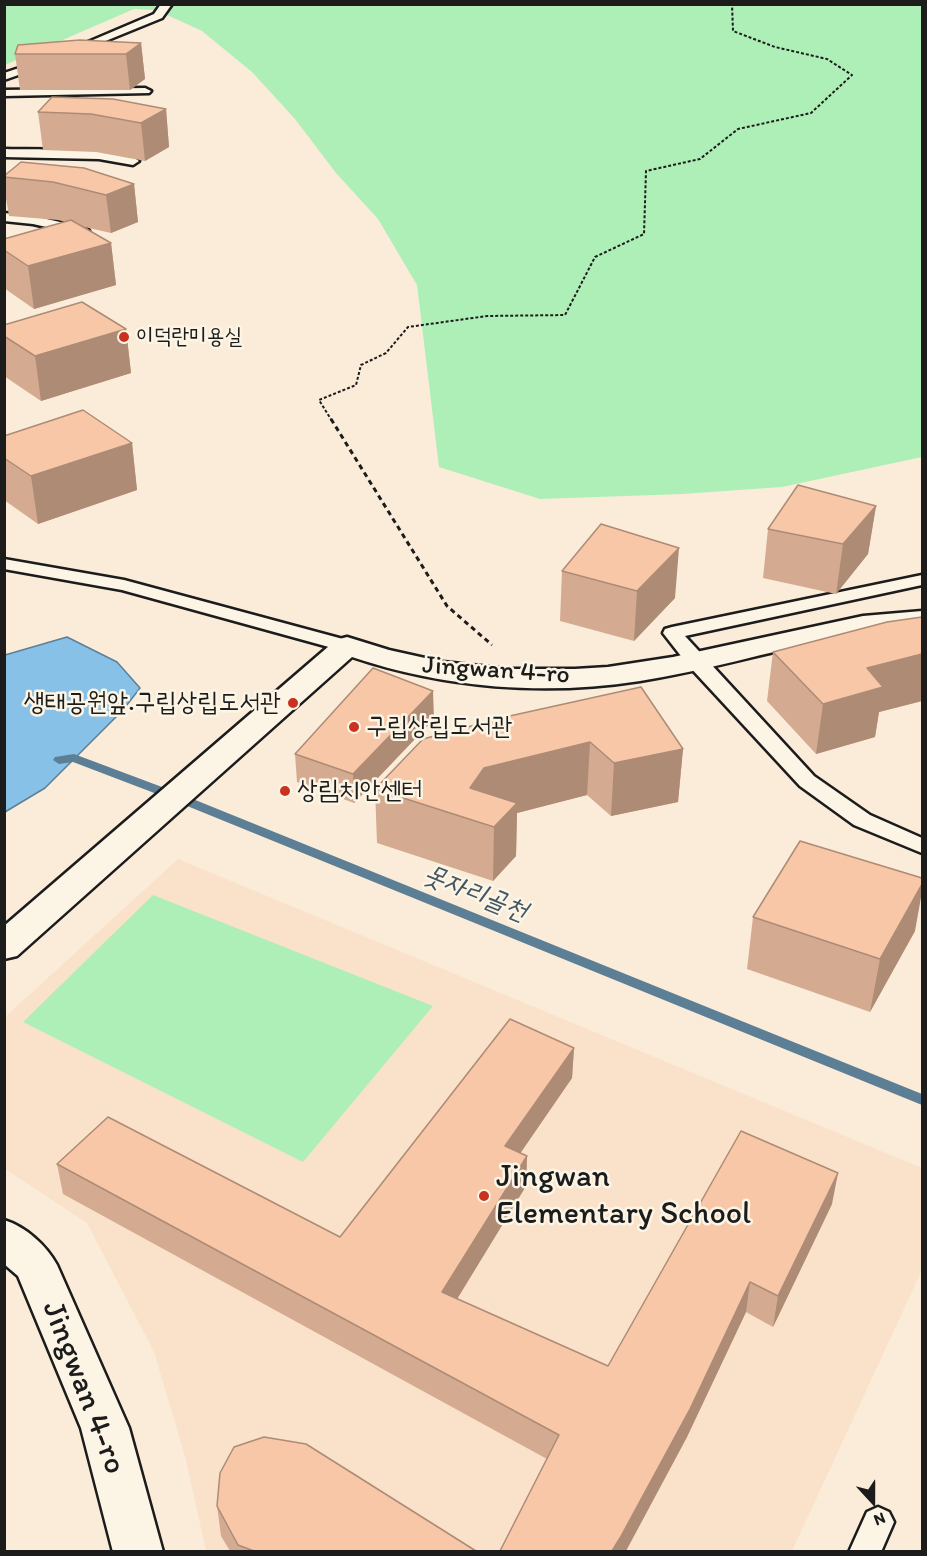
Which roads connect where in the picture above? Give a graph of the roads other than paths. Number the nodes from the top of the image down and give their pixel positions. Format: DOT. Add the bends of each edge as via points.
graph roads {
  1 [pos="167,4"];
  2 [pos="4,77"];
  3 [pos="145,91"];
  4 [pos="4,93"];
  5 [pos="4,153"];
  6 [pos="133,161"];
  7 [pos="6,211"];
  8 [pos="87,240"];
  9 [pos="4,564"];
  10 [pos="922,580"];
  11 [pos="922,620"];
  12 [pos="347,646"];
  13 [pos="695,661"];
  14 [pos="922,846"];
  15 [pos="4,947"];
  16 [pos="4,1237"];
  17 [pos="878,1522"];
  18 [pos="138,1551"];
  19 [pos="865,1551"];
  1 -- 2 [label="lane" via="158,16"];
  3 -- 4 [label="lane"];
  5 -- 6 [label="lane" via="99,155"];
  7 -- 8 [label="lane"];
  9 -- 12 [label="lane, Jingwan 4-ro" via="124,585"];
  10 -- 13 [label="lane" via="672,633"];
  11 -- 13 [label="street, Jingwan 4-ro" via="864,625"];
  12 -- 13 [label="street, Jingwan 4-ro" via="427,669 531,678 609,676"];
  12 -- 15 [label="street" via="217,756"];
  13 -- 14 [label="lane" via="807,781 862,820"];
  16 -- 18 [label="street, Jingwan 4-ro" via="35,1265 105,1428"];
  17 -- 19 [label="lane"];
}
